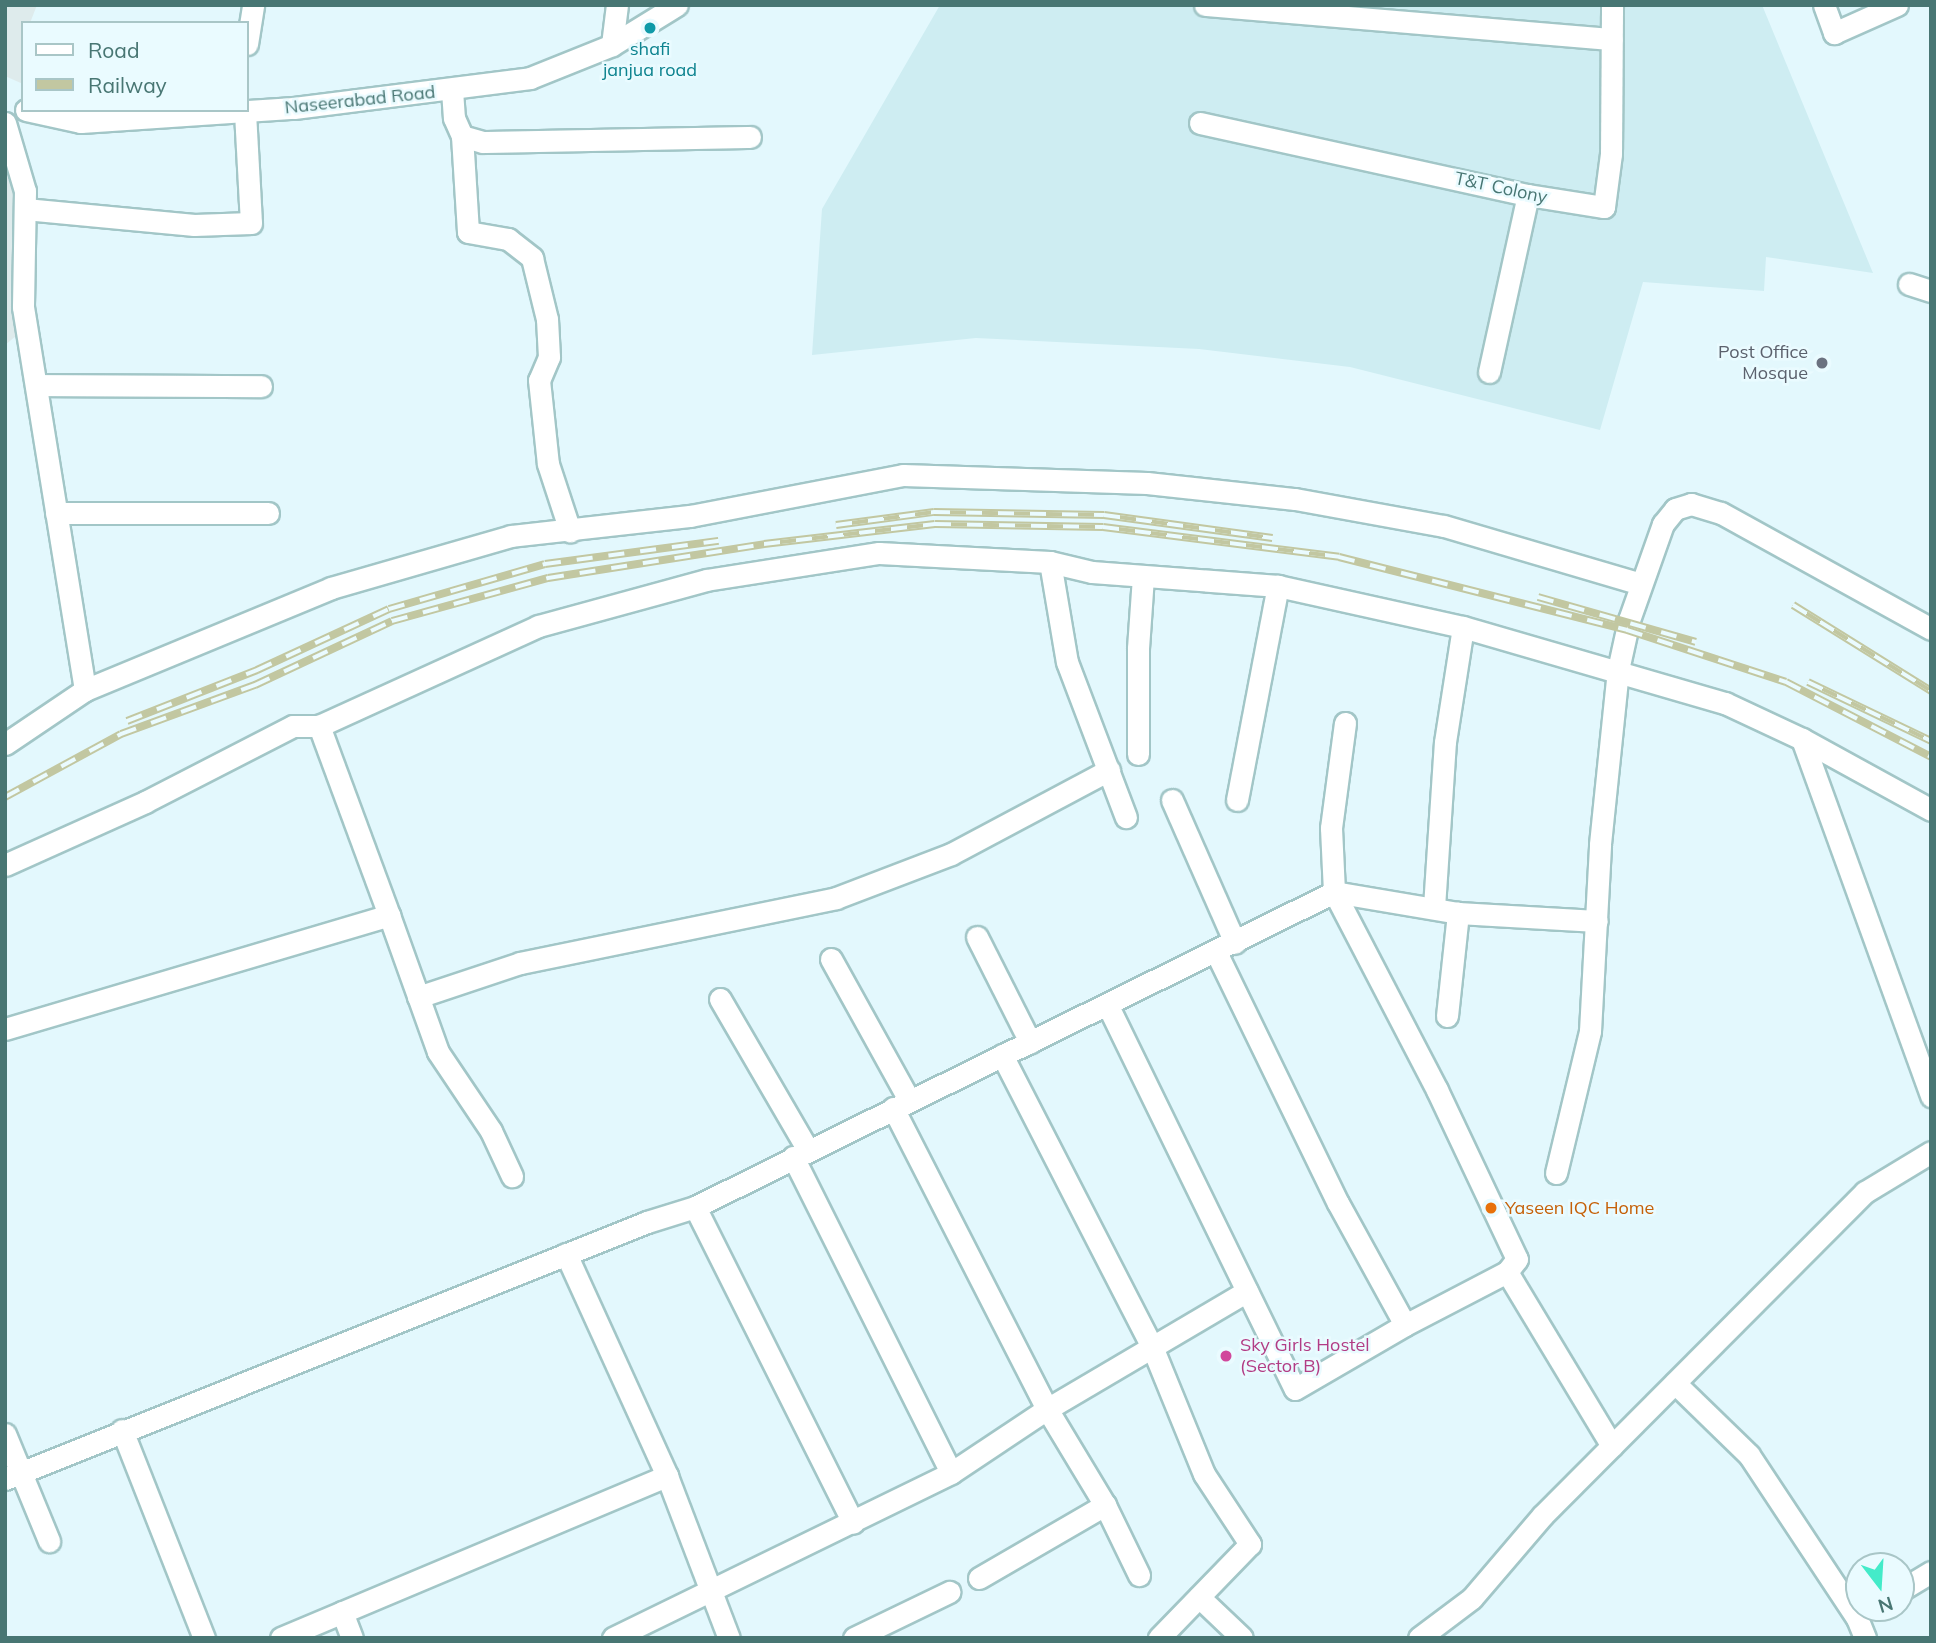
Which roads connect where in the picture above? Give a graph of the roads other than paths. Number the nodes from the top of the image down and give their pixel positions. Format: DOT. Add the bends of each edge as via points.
graph roads {
  1 [pos="253,5"];
  2 [pos="617,5"];
  3 [pos="677,5"];
  4 [pos="1205,5"];
  5 [pos="1612,5"];
  6 [pos="1824,5"];
  7 [pos="1897,5"];
  8 [pos="248,38"];
  9 [pos="1612,39"];
  10 [pos="612,46"];
  11 [pos="452,90"];
  12 [pos="248,110"];
  13 [pos="34,112"];
  14 [pos="225,112"];
  15 [pos="239,112"];
  16 [pos="5,123"];
  17 [pos="1200,123"];
  18 [pos="462,136"];
  19 [pos="750,137"];
  20 [pos="1528,195"];
  21 [pos="25,209"];
  22 [pos="1909,284"];
  23 [pos="1931,291"];
  24 [pos="1489,372"];
  25 [pos="36,385"];
  26 [pos="261,387"];
  27 [pos="57,513"];
  28 [pos="268,513"];
  29 [pos="570,531"];
  30 [pos="1050,562"];
  31 [pos="1143,577"];
  32 [pos="1641,584"];
  33 [pos="1278,586"];
  34 [pos="1463,626"];
  35 [pos="1931,629"];
  36 [pos="1618,670"];
  37 [pos="85,690"];
  38 [pos="1345,723"];
  39 [pos="319,726"];
  40 [pos="1802,739"];
  41 [pos="5,744"];
  42 [pos="1138,754"];
  43 [pos="1109,770"];
  44 [pos="1172,800"];
  45 [pos="1237,800"];
  46 [pos="1931,810"];
  47 [pos="1126,817"];
  48 [pos="5,865"];
  49 [pos="1335,892"];
  50 [pos="1434,907"];
  51 [pos="1458,913"];
  52 [pos="389,915"];
  53 [pos="1597,921"];
  54 [pos="977,937"];
  55 [pos="1225,947"];
  56 [pos="831,959"];
  57 [pos="418,997"];
  58 [pos="720,999"];
  59 [pos="1108,1006"];
  60 [pos="1447,1016"];
  61 [pos="5,1029"];
  62 [pos="1030,1042"];
  63 [pos="1002,1055"];
  64 [pos="1931,1096"];
  65 [pos="901,1104"];
  66 [pos="1931,1152"];
  67 [pos="800,1153"];
  68 [pos="1556,1173"];
  69 [pos="512,1176"];
  70 [pos="695,1207"];
  71 [pos="565,1254"];
  72 [pos="1507,1272"];
  73 [pos="1247,1291"];
  74 [pos="1405,1325"];
  75 [pos="1153,1349"];
  76 [pos="1675,1383"];
  77 [pos="1047,1409"];
  78 [pos="122,1430"];
  79 [pos="5,1434"];
  80 [pos="1612,1446"];
  81 [pos="951,1473"];
  82 [pos="13,1475"];
  83 [pos="667,1476"];
  84 [pos="1105,1505"];
  85 [pos="853,1523"];
  86 [pos="49,1541"];
  87 [pos="1931,1572"];
  88 [pos="1139,1575"];
  89 [pos="978,1578"];
  90 [pos="1915,1582"];
  91 [pos="713,1592"];
  92 [pos="949,1592"];
  93 [pos="1845,1592"];
  94 [pos="1199,1597"];
  95 [pos="342,1612"];
  96 [pos="204,1638"];
  97 [pos="281,1638"];
  98 [pos="352,1638"];
  99 [pos="613,1638"];
  100 [pos="729,1638"];
  101 [pos="854,1638"];
  102 [pos="1160,1638"];
  103 [pos="1242,1638"];
  104 [pos="1419,1638"];
  1 -- 8 [label="street"];
  2 -- 10 [label="street"];
  3 -- 10 [label="street, Naseerabad Road"];
  4 -- 9 [label="street"];
  5 -- 9 [label="street, T&T Colony"];
  6 -- 7 [label="street" via="1834,33"];
  9 -- 20 [label="street, T&T Colony" via="1607,203 1598,207"];
  10 -- 11 [label="street, Naseerabad Road" via="530,78"];
  11 -- 12 [label="street, Naseerabad Road"];
  11 -- 18 [label="street" via="454,118"];
  13 -- 14 [label="street, Naseerabad Road" via="81,122"];
  15 -- 21 [label="street" via="251,223 194,225"];
  16 -- 21 [label="street" via="25,191"];
  17 -- 20 [label="street, T&T Colony"];
  18 -- 19 [label="street" via="483,142"];
  18 -- 29 [label="street" via="468,232 508,239 532,258 547,319 549,357 539,380 548,464"];
  20 -- 24 [label="street"];
  21 -- 25 [label="street" via="23,307"];
  22 -- 23 [label="street"];
  25 -- 26 [label="street"];
  25 -- 27 [label="street"];
  27 -- 28 [label="street"];
  27 -- 37 [label="street"];
  29 -- 32 [label="street" via="690,516 903,475 1147,483 1295,499 1444,526"];
  29 -- 37 [label="street" via="511,536 331,588"];
  30 -- 31 [label="street"];
  30 -- 39 [label="street" via="879,554 706,580 538,626"];
  30 -- 43 [label="street" via="1067,662"];
  31 -- 33 [label="street"];
  31 -- 42 [label="street"];
  32 -- 35 [label="street" via="1663,524 1675,509 1691,504 1721,513"];
  32 -- 36 [label="street"];
  33 -- 34 [label="street"];
  33 -- 45 [label="street"];
  34 -- 36 [label="street"];
  34 -- 50 [label="street" via="1445,742"];
  36 -- 40 [label="street" via="1725,703"];
  36 -- 53 [label="street"];
  37 -- 41 [label="street"];
  38 -- 49 [label="street" via="1331,828"];
  39 -- 48 [label="street" via="293,726"];
  39 -- 52 [label="street"];
  40 -- 46 [label="street"];
  40 -- 64 [label="street"];
  43 -- 47 [label="street"];
  43 -- 57 [label="street" via="951,854 836,898 520,963"];
  44 -- 55 [label="street"];
  49 -- 50 [label="street"];
  49 -- 55 [label="street"];
  49 -- 72 [label="street" via="1517,1259"];
  50 -- 51 [label="street"];
  51 -- 53 [label="street"];
  51 -- 60 [label="street"];
  52 -- 57 [label="street"];
  52 -- 61 [label="street"];
  53 -- 68 [label="street" via="1590,1031"];
  54 -- 62 [label="street"];
  55 -- 59 [label="street"];
  55 -- 74 [label="street" via="1338,1203"];
  56 -- 65 [label="street"];
  57 -- 69 [label="street" via="438,1052 491,1131"];
  58 -- 67 [label="street"];
  59 -- 62 [label="street"];
  59 -- 73 [label="street"];
  62 -- 63 [label="street"];
  63 -- 65 [label="street"];
  63 -- 75 [label="street"];
  65 -- 67 [label="street"];
  65 -- 77 [label="street"];
  66 -- 76 [label="street" via="1865,1192"];
  67 -- 70 [label="street"];
  67 -- 81 [label="street"];
  70 -- 71 [label="street"];
  70 -- 85 [label="street"];
  71 -- 78 [label="street"];
  71 -- 83 [label="street"];
  72 -- 74 [label="street"];
  72 -- 80 [label="street"];
  73 -- 74 [label="street" via="1295,1389"];
  73 -- 75 [label="street"];
  75 -- 77 [label="street"];
  75 -- 94 [label="street" via="1204,1474 1250,1544"];
  76 -- 80 [label="street"];
  76 -- 93 [label="street" via="1749,1455"];
  77 -- 81 [label="street"];
  77 -- 84 [label="street"];
  78 -- 82 [label="street"];
  78 -- 96 [label="street"];
  79 -- 82 [label="street"];
  80 -- 104 [label="street" via="1543,1515 1472,1598"];
  81 -- 85 [label="street"];
  82 -- 86 [label="street"];
  83 -- 91 [label="street"];
  83 -- 95 [label="street"];
  84 -- 88 [label="street"];
  84 -- 89 [label="street"];
  85 -- 91 [label="street"];
  87 -- 90 [label="street"];
  91 -- 99 [label="street"];
  91 -- 100 [label="street"];
  92 -- 101 [label="street"];
  94 -- 102 [label="street"];
  94 -- 103 [label="street"];
  95 -- 97 [label="street"];
  95 -- 98 [label="street"];
}
